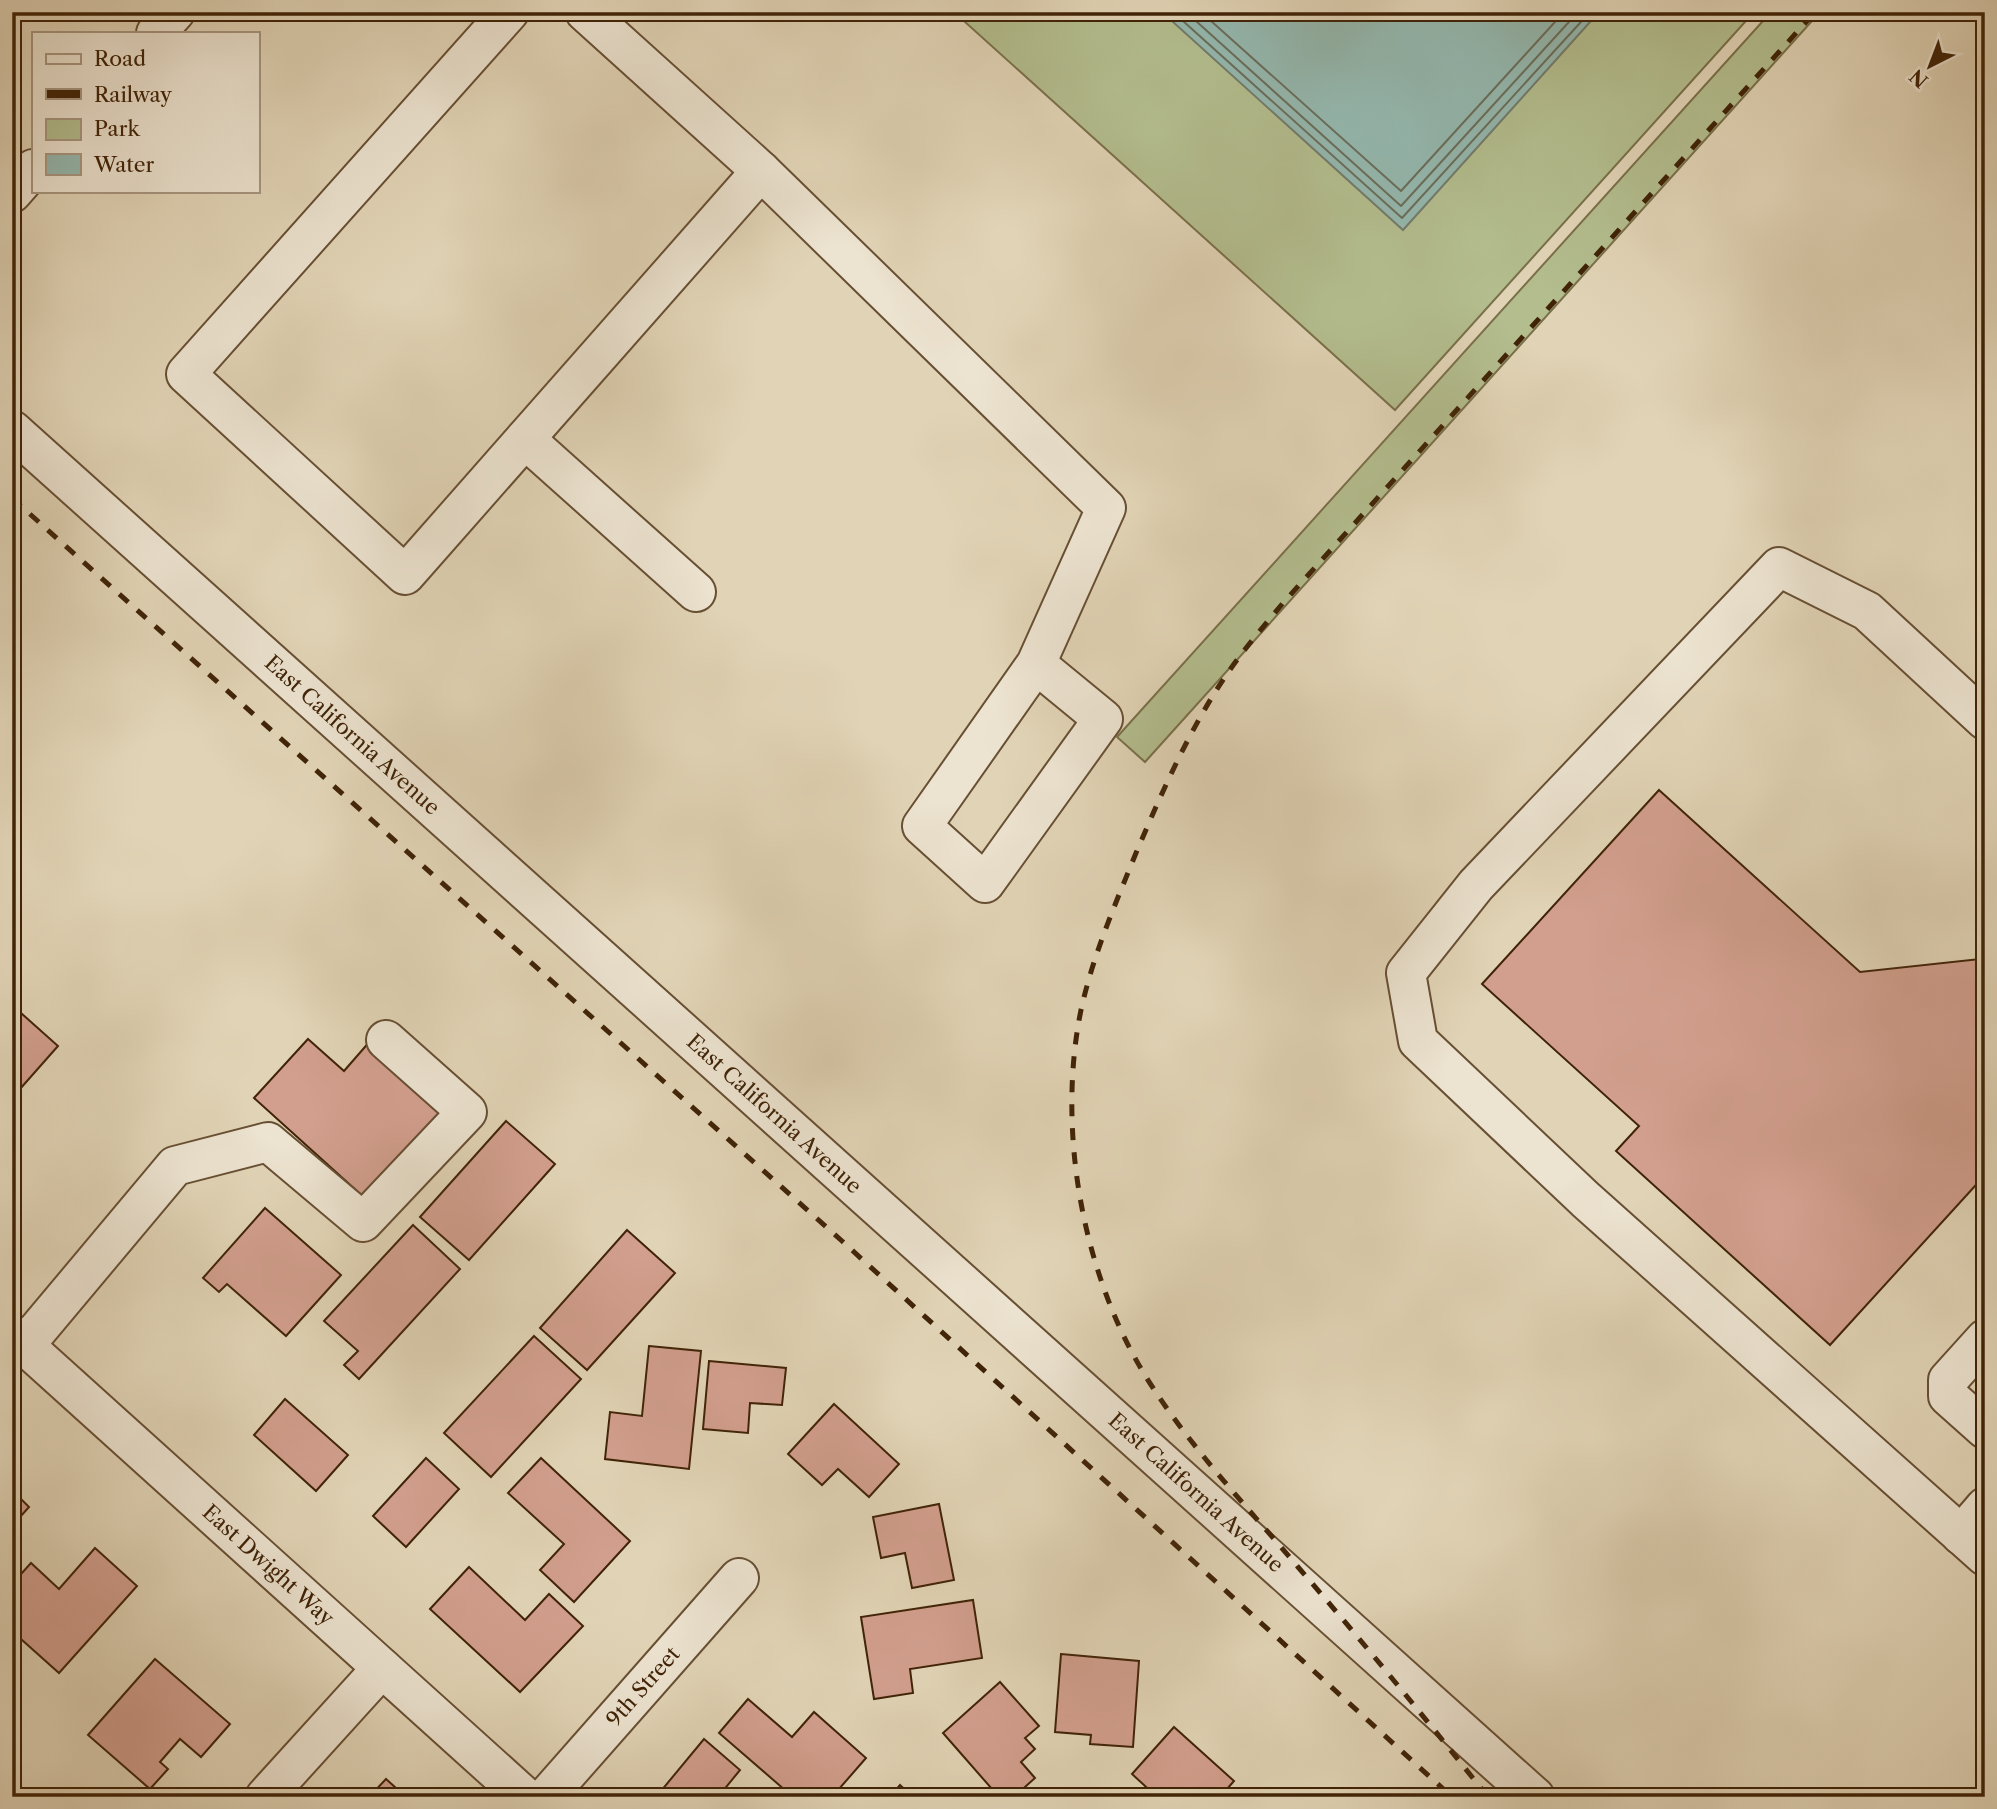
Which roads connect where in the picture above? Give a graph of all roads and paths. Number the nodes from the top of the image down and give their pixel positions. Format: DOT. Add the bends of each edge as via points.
graph roads {
  1 [pos="175,12"];
  2 [pos="509,12"];
  3 [pos="585,12"];
  4 [pos="157,32"];
  5 [pos="32,170"];
  6 [pos="761,171"];
  7 [pos="12,193"];
  8 [pos="12,430"];
  9 [pos="525,439"];
  10 [pos="696,592"];
  11 [pos="1036,664"];
  12 [pos="1985,720"];
  13 [pos="386,1040"];
  14 [pos="1985,1339"];
  15 [pos="18,1340"];
  16 [pos="1985,1429"];
  17 [pos="1977,1533"];
  18 [pos="739,1578"];
  19 [pos="382,1668"];
  20 [pos="265,1797"];
  21 [pos="525,1797"];
  22 [pos="546,1797"];
  23 [pos="1535,1797"];
  1 -- 4 [label="street"];
  2 -- 9 [label="street" via="186,374 405,575"];
  3 -- 6 [label="street"];
  5 -- 7 [label="street"];
  6 -- 9 [label="street"];
  6 -- 11 [label="street" via="1106,508"];
  8 -- 23 [label="street, East California Avenue"];
  9 -- 10 [label="street"];
  11 -- 11 [label="street" via="922,826 985,883 1104,719"];
  12 -- 17 [label="street" via="1867,611 1779,567 1476,885 1406,973 1418,1041 1586,1200"];
  13 -- 15 [label="street" via="467,1112 363,1222 268,1142 175,1166"];
  14 -- 16 [label="street" via="1948,1380 1948,1396"];
  15 -- 19 [label="street, East Dwight Way"];
  18 -- 22 [label="street, 9th Street"];
  19 -- 20 [label="street"];
  19 -- 21 [label="street, East Dwight Way"];
}
